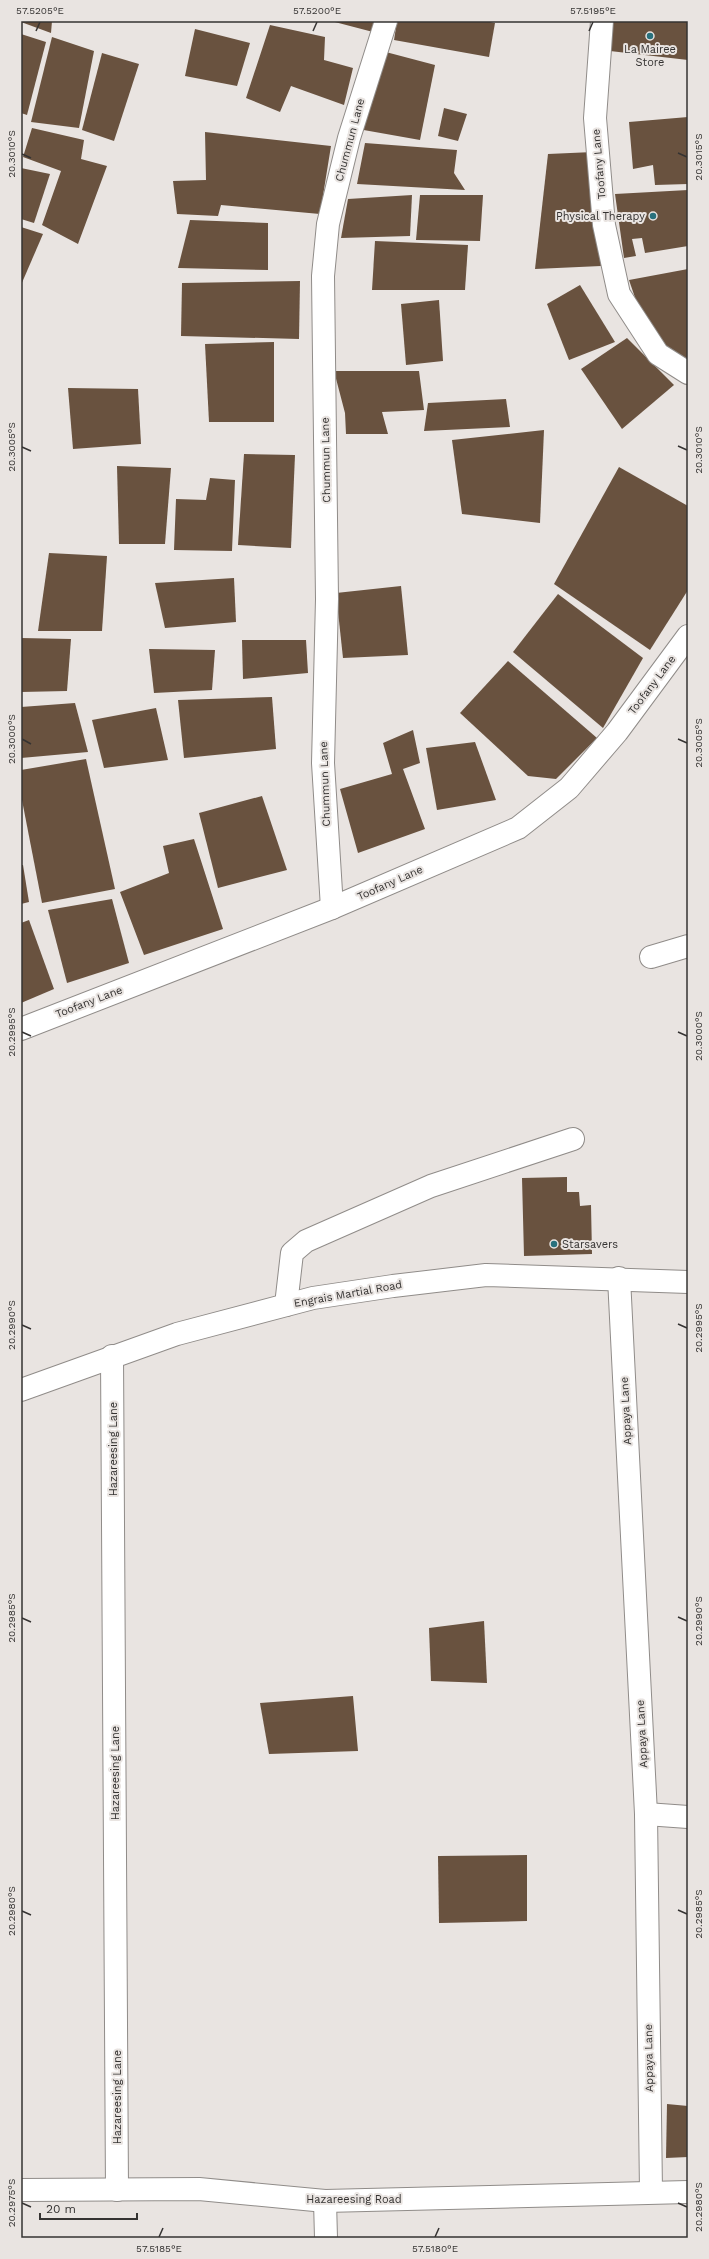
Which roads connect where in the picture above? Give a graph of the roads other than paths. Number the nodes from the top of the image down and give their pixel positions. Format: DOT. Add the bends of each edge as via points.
graph roads {
  1 [pos="386,21"];
  2 [pos="602,21"];
  3 [pos="688,373"];
  4 [pos="688,636"];
  5 [pos="332,908"];
  6 [pos="688,946"];
  7 [pos="651,957"];
  8 [pos="21,1029"];
  9 [pos="573,1139"];
  10 [pos="619,1278"];
  11 [pos="688,1282"];
  12 [pos="286,1305"];
  13 [pos="112,1356"];
  14 [pos="21,1390"];
  15 [pos="646,1814"];
  16 [pos="688,1817"];
  17 [pos="21,2190"];
  18 [pos="118,2190"];
  19 [pos="651,2191"];
  20 [pos="688,2192"];
  21 [pos="326,2201"];
  22 [pos="326,2238"];
  1 -- 5 [label="street, Chummun Lane" via="349,138 328,224 323,276 327,599 322,763"];
  2 -- 3 [label="street, Toofany Lane" via="595,118 604,225 619,294 658,354"];
  4 -- 5 [label="street, Toofany Lane" via="616,732 569,788 518,828"];
  5 -- 8 [label="street, Toofany Lane"];
  6 -- 7 [label="street"];
  9 -- 12 [label="street" via="431,1186 306,1241 292,1253"];
  10 -- 11 [label="street, Engrais Martial Road"];
  10 -- 12 [label="street, Engrais Martial Road" via="486,1275 312,1298"];
  10 -- 15 [label="street, Appaya Lane"];
  12 -- 13 [label="street, Engrais Martial Road" via="177,1334"];
  13 -- 14 [label="street, Engrais Martial Road"];
  13 -- 18 [label="street, Hazareesing Lane"];
  15 -- 16 [label="street"];
  15 -- 19 [label="street, Appaya Lane"];
  17 -- 18 [label="street, Hazareesing Road"];
  18 -- 21 [label="street, Hazareesing Road" via="199,2189"];
  19 -- 20 [label="street, Hazareesing Road"];
  19 -- 21 [label="street, Hazareesing Road"];
  21 -- 22 [label="street"];
}
